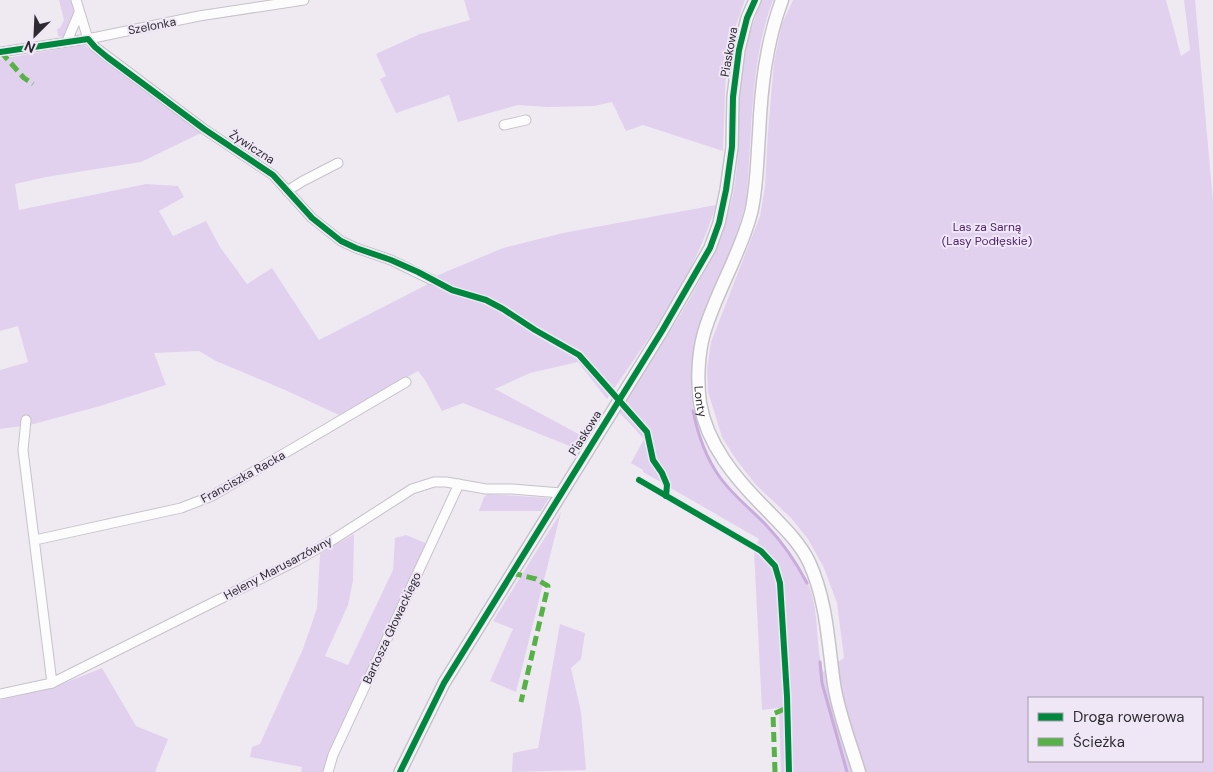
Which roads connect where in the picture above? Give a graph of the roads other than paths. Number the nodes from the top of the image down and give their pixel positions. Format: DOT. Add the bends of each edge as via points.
graph roads {
  1 [pos="76,0"];
  2 [pos="304,0"];
  3 [pos="755,0"];
  4 [pos="782,0"];
  5 [pos="79,14"];
  6 [pos="88,39"];
  7 [pos="67,41"];
  8 [pos="0,52"];
  9 [pos="526,120"];
  10 [pos="504,125"];
  11 [pos="338,163"];
  12 [pos="287,191"];
  13 [pos="432,280"];
  14 [pos="406,382"];
  15 [pos="26,420"];
  16 [pos="459,484"];
  17 [pos="561,493"];
  18 [pos="35,540"];
  19 [pos="52,683"];
  20 [pos="0,694"];
  21 [pos="328,772"];
  22 [pos="400,772"];
  23 [pos="859,772"];
  1 -- 5 [label="street"];
  2 -- 6 [label="street, Szelonka" via="199,16"];
  3 -- 17 [label="street, Piaskowa" via="739,50 726,190 710,248"];
  4 -- 23 [label="main road, Lonty" via="765,63 756,184 751,210 743,239 704,334 698,373 700,404 711,438 726,464 797,542 809,562 827,624 834,686"];
  5 -- 6 [label="street"];
  5 -- 7 [label="street"];
  6 -- 7 [label="street, Szelonka"];
  6 -- 12 [label="street, Żywiczna" via="107,57 204,129 273,175"];
  7 -- 8 [label="street, Szelonka"];
  9 -- 10 [label="street"];
  11 -- 12 [label="street"];
  12 -- 13 [label="street, Żywiczna" via="312,218 341,241"];
  14 -- 18 [label="street, Franciszka Racka" via="212,496 181,508"];
  15 -- 18 [label="street" via="23,450"];
  16 -- 17 [label="street, Heleny Marusarzówny" via="486,489"];
  16 -- 19 [label="street, Heleny Marusarzówny" via="434,482 412,489 296,561"];
  16 -- 21 [label="street, Bartosza Głowackiego"];
  17 -- 22 [label="street, Piaskowa" via="444,682"];
  18 -- 19 [label="street"];
  19 -- 20 [label="street, Heleny Marusarzówny"];
}
